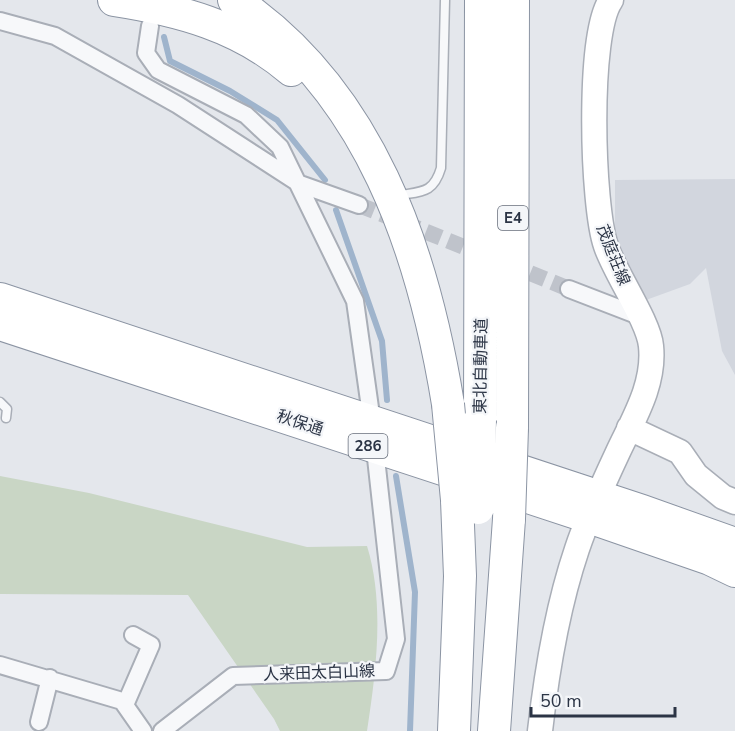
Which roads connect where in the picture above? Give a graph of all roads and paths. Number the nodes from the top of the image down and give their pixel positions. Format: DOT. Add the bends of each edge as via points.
graph roads {
  1 [pos="114,0"];
  2 [pos="234,0"];
  3 [pos="611,0"];
  4 [pos="445,2"];
  5 [pos="481,3"];
  6 [pos="521,4"];
  7 [pos="0,21"];
  8 [pos="150,26"];
  9 [pos="373,161"];
  10 [pos="300,184"];
  11 [pos="392,196"];
  12 [pos="359,205"];
  13 [pos="569,289"];
  14 [pos="0,299"];
  15 [pos="639,316"];
  16 [pos="0,324"];
  17 [pos="0,402"];
  18 [pos="6,418"];
  19 [pos="629,428"];
  20 [pos="373,435"];
  21 [pos="735,502"];
  22 [pos="468,504"];
  23 [pos="593,507"];
  24 [pos="735,544"];
  25 [pos="735,571"];
  26 [pos="133,635"];
  27 [pos="0,665"];
  28 [pos="50,678"];
  29 [pos="125,705"];
  30 [pos="39,722"];
  31 [pos="143,731"];
  32 [pos="162,731"];
  33 [pos="454,731"];
  34 [pos="463,731"];
  35 [pos="495,731"];
  36 [pos="540,731"];
  1 -- 9 [label="highway" via="204,19 257,45 318,94"];
  2 -- 9 [label="highway" via="268,25 318,74 341,104"];
  3 -- 15 [label="street, 茂庭荘線" via="599,30 596,59 596,198 606,248"];
  4 -- 11 [label="lane" via="441,168 429,189"];
  5 -- 22 [label="highway, 東北自動車道 / E4, bridge" via="480,420"];
  6 -- 35 [label="highway, 東北自動車道 / E4, bridge" via="509,519"];
  7 -- 10 [label="street" via="55,36 178,105"];
  8 -- 10 [label="street" via="146,53 158,70 246,115 280,147"];
  9 -- 11 [label="highway"];
  10 -- 12 [label="street"];
  10 -- 20 [label="street" via="355,301"];
  11 -- 22 [label="highway, bridge" via="411,244 439,346"];
  13 -- 15 [label="street"];
  14 -- 20 [label="highway, 秋保通 / 286"];
  15 -- 19 [label="street, 茂庭荘線" via="651,342 652,366 647,389"];
  16 -- 20 [label="highway, 秋保通 / 286"];
  17 -- 18 [label="lane" via="7,409"];
  19 -- 21 [label="street" via="680,452 696,475"];
  19 -- 23 [label="street, 茂庭荘線"];
  20 -- 23 [label="highway, 秋保通 / 286"];
  20 -- 32 [label="street, 人来田太白山線" via="396,639 386,671 233,676"];
  22 -- 33 [label="highway" via="460,576"];
  22 -- 34 [label="highway, 東北自動車道 / E4"];
  23 -- 24 [label="highway, 秋保通 / 286"];
  23 -- 25 [label="highway, 秋保通 / 286"];
  23 -- 36 [label="street, 茂庭荘線" via="559,606"];
  26 -- 29 [label="street" via="151,645"];
  27 -- 28 [label="street"];
  28 -- 29 [label="street"];
  28 -- 30 [label="street"];
  29 -- 31 [label="street"];
}
